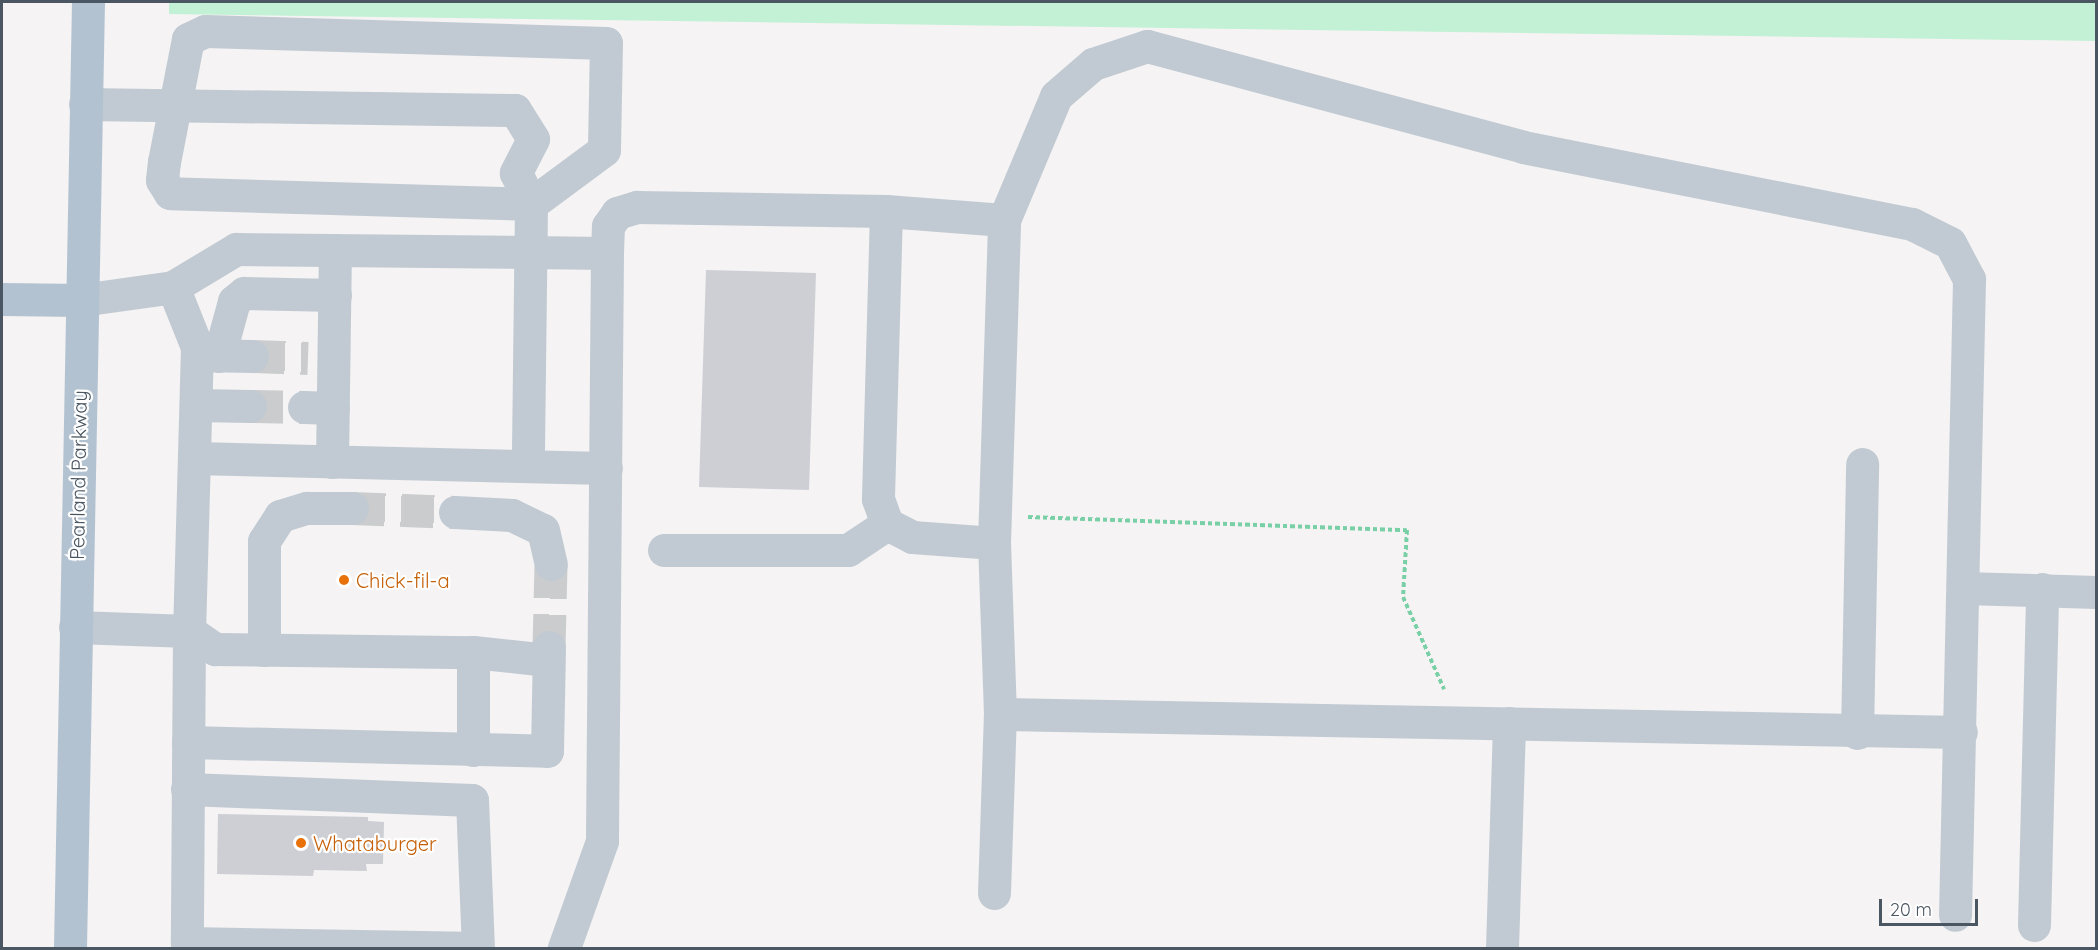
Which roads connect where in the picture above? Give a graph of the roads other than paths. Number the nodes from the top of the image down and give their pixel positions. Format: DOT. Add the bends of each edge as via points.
graph roads {
  1 [pos="88,2"];
  2 [pos="176,102"];
  3 [pos="85,104"];
  4 [pos="531,204"];
  5 [pos="885,211"];
  6 [pos="1004,220"];
  7 [pos="335,250"];
  8 [pos="532,252"];
  9 [pos="607,253"];
  10 [pos="172,287"];
  11 [pos="335,295"];
  12 [pos="2,299"];
  13 [pos="81,300"];
  14 [pos="208,355"];
  15 [pos="252,356"];
  16 [pos="195,405"];
  17 [pos="250,406"];
  18 [pos="194,458"];
  19 [pos="332,462"];
  20 [pos="1862,464"];
  21 [pos="528,466"];
  22 [pos="606,468"];
  23 [pos="352,508"];
  24 [pos="455,512"];
  25 [pos="887,524"];
  26 [pos="994,529"];
  27 [pos="664,550"];
  28 [pos="551,564"];
  29 [pos="1963,588"];
  30 [pos="2042,589"];
  31 [pos="2097,592"];
  32 [pos="75,627"];
  33 [pos="189,631"];
  34 [pos="264,650"];
  35 [pos="473,652"];
  36 [pos="1000,714"];
  37 [pos="1509,723"];
  38 [pos="1961,732"];
  39 [pos="1857,733"];
  40 [pos="188,742"];
  41 [pos="473,750"];
  42 [pos="187,789"];
  43 [pos="994,893"];
  44 [pos="1955,915"];
  45 [pos="2034,925"];
  46 [pos="70,948"];
  47 [pos="465,948"];
  48 [pos="478,948"];
  49 [pos="564,948"];
  50 [pos="1502,948"];
  1 -- 3 [label="main road, Pearland Parkway"];
  2 -- 3 [label="street"];
  2 -- 4 [label="street" via="515,110 533,139 516,173"];
  2 -- 4 [label="street" via="162,180 170,193"];
  2 -- 4 [label="street" via="189,39 205,31 606,43 604,150"];
  3 -- 13 [label="main road, Pearland Parkway"];
  4 -- 8 [label="street"];
  5 -- 6 [label="street"];
  5 -- 9 [label="street" via="637,207 617,213 608,226"];
  5 -- 25 [label="street" via="878,499"];
  6 -- 26 [label="street"];
  6 -- 29 [label="street" via="1056,96 1093,63 1147,46 1523,147 1912,224 1950,243 1969,279"];
  7 -- 8 [label="street"];
  7 -- 10 [label="street" via="236,249"];
  7 -- 11 [label="street"];
  8 -- 9 [label="street"];
  8 -- 21 [label="street"];
  9 -- 22 [label="street"];
  10 -- 13 [label="street"];
  10 -- 14 [label="street"];
  11 -- 14 [label="street" via="244,293 234,301"];
  11 -- 19 [label="street" via="321,358 318,408"];
  12 -- 13 [label="main road"];
  13 -- 32 [label="main road, Pearland Parkway"];
  14 -- 15 [label="street"];
  14 -- 16 [label="street"];
  16 -- 17 [label="street"];
  16 -- 18 [label="street"];
  18 -- 19 [label="street"];
  18 -- 33 [label="street"];
  19 -- 21 [label="street"];
  20 -- 39 [label="street"];
  21 -- 22 [label="street"];
  22 -- 49 [label="street" via="602,841"];
  23 -- 34 [label="street" via="307,508 280,516 264,541"];
  24 -- 28 [label="street" via="512,515 543,530"];
  25 -- 26 [label="street" via="912,537"];
  25 -- 27 [label="street" via="848,550"];
  26 -- 36 [label="street"];
  29 -- 30 [label="street"];
  29 -- 38 [label="street"];
  30 -- 31 [label="street"];
  30 -- 45 [label="street"];
  32 -- 33 [label="street"];
  32 -- 46 [label="main road, Pearland Parkway"];
  33 -- 34 [label="street" via="214,649"];
  33 -- 40 [label="street"];
  34 -- 35 [label="street"];
  35 -- 41 [label="street"];
  35 -- 41 [label="street" via="549,654 547,751"];
  36 -- 37 [label="street"];
  36 -- 43 [label="street"];
  37 -- 39 [label="street"];
  37 -- 50 [label="street"];
  38 -- 39 [label="street"];
  38 -- 44 [label="street"];
  40 -- 41 [label="street"];
  40 -- 42 [label="street"];
  42 -- 47 [label="street" via="187,943"];
  42 -- 48 [label="street" via="472,800"];
}
